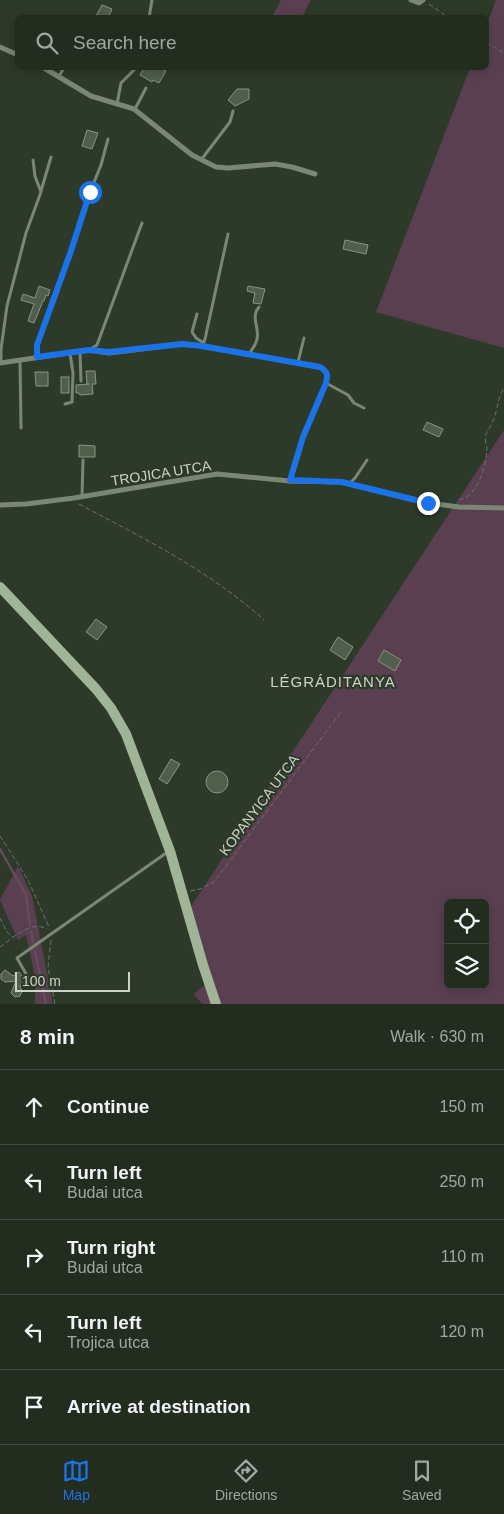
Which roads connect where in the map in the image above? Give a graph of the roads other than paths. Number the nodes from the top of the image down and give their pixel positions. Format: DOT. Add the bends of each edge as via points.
graph roads {
  1 [pos="152,0"];
  2 [pos="411,0"];
  3 [pos="424,0"];
  4 [pos="150,15"];
  5 [pos="0,47"];
  6 [pos="15,54"];
  7 [pos="48,70"];
  8 [pos="63,70"];
  9 [pos="134,70"];
  10 [pos="59,76"];
  11 [pos="146,88"];
  12 [pos="117,104"];
  13 [pos="134,109"];
  14 [pos="233,111"];
  15 [pos="108,140"];
  16 [pos="51,157"];
  17 [pos="32,160"];
  18 [pos="201,160"];
  19 [pos="315,174"];
  20 [pos="40,192"];
  21 [pos="142,222"];
  22 [pos="228,234"];
  23 [pos="259,307"];
  24 [pos="197,314"];
  25 [pos="304,338"];
  26 [pos="203,344"];
  27 [pos="89,350"];
  28 [pos="80,351"];
  29 [pos="70,352"];
  30 [pos="248,354"];
  31 [pos="37,357"];
  32 [pos="20,360"];
  33 [pos="298,362"];
  34 [pos="0,363"];
  35 [pos="81,382"];
  36 [pos="326,383"];
  37 [pos="65,404"];
  38 [pos="364,408"];
  39 [pos="21,428"];
  40 [pos="83,460"];
  41 [pos="367,460"];
  42 [pos="290,480"];
  43 [pos="349,484"];
  44 [pos="82,497"];
  45 [pos="0,505"];
  46 [pos="504,508"];
  47 [pos="0,586"];
  48 [pos="170,851"];
  49 [pos="24,986"];
  50 [pos="216,1004"];
  1 -- 4 [label="lane"];
  2 -- 3 [label="street" via="419,3"];
  5 -- 6 [label="street"];
  7 -- 10 [label="street"];
  8 -- 10 [label="lane"];
  9 -- 12 [label="lane" via="121,83"];
  10 -- 12 [label="street" via="91,96"];
  11 -- 13 [label="lane"];
  12 -- 13 [label="street"];
  13 -- 18 [label="street"];
  14 -- 18 [label="lane" via="230,122"];
  15 -- 31 [label="lane" via="37,345"];
  16 -- 20 [label="lane"];
  17 -- 20 [label="lane"];
  18 -- 19 [label="street" via="216,167 275,164"];
  20 -- 34 [label="lane" via="7,306"];
  21 -- 27 [label="lane" via="97,344"];
  22 -- 26 [label="lane"];
  23 -- 30 [label="lane" via="255,316 258,339"];
  24 -- 26 [label="lane" via="192,332"];
  25 -- 33 [label="lane"];
  26 -- 27 [label="street" via="109,352"];
  26 -- 30 [label="street"];
  27 -- 28 [label="street"];
  28 -- 29 [label="street"];
  28 -- 35 [label="lane"];
  29 -- 31 [label="street"];
  29 -- 37 [label="lane" via="72,402"];
  30 -- 33 [label="street"];
  31 -- 32 [label="street"];
  32 -- 34 [label="street"];
  32 -- 39 [label="lane"];
  33 -- 36 [label="street" via="325,370 328,375"];
  36 -- 38 [label="lane"];
  36 -- 42 [label="street" via="303,437"];
  40 -- 44 [label="lane"];
  41 -- 43 [label="lane"];
  42 -- 43 [label="street, TROJICA UTCA"];
  42 -- 44 [label="street, TROJICA UTCA" via="217,474"];
  43 -- 46 [label="street, TROJICA UTCA" via="428,503"];
  44 -- 45 [label="street, TROJICA UTCA"];
  47 -- 48 [label="street" via="111,708 126,734"];
  48 -- 49 [label="lane" via="17,958 30,980"];
  48 -- 50 [label="street"];
}
